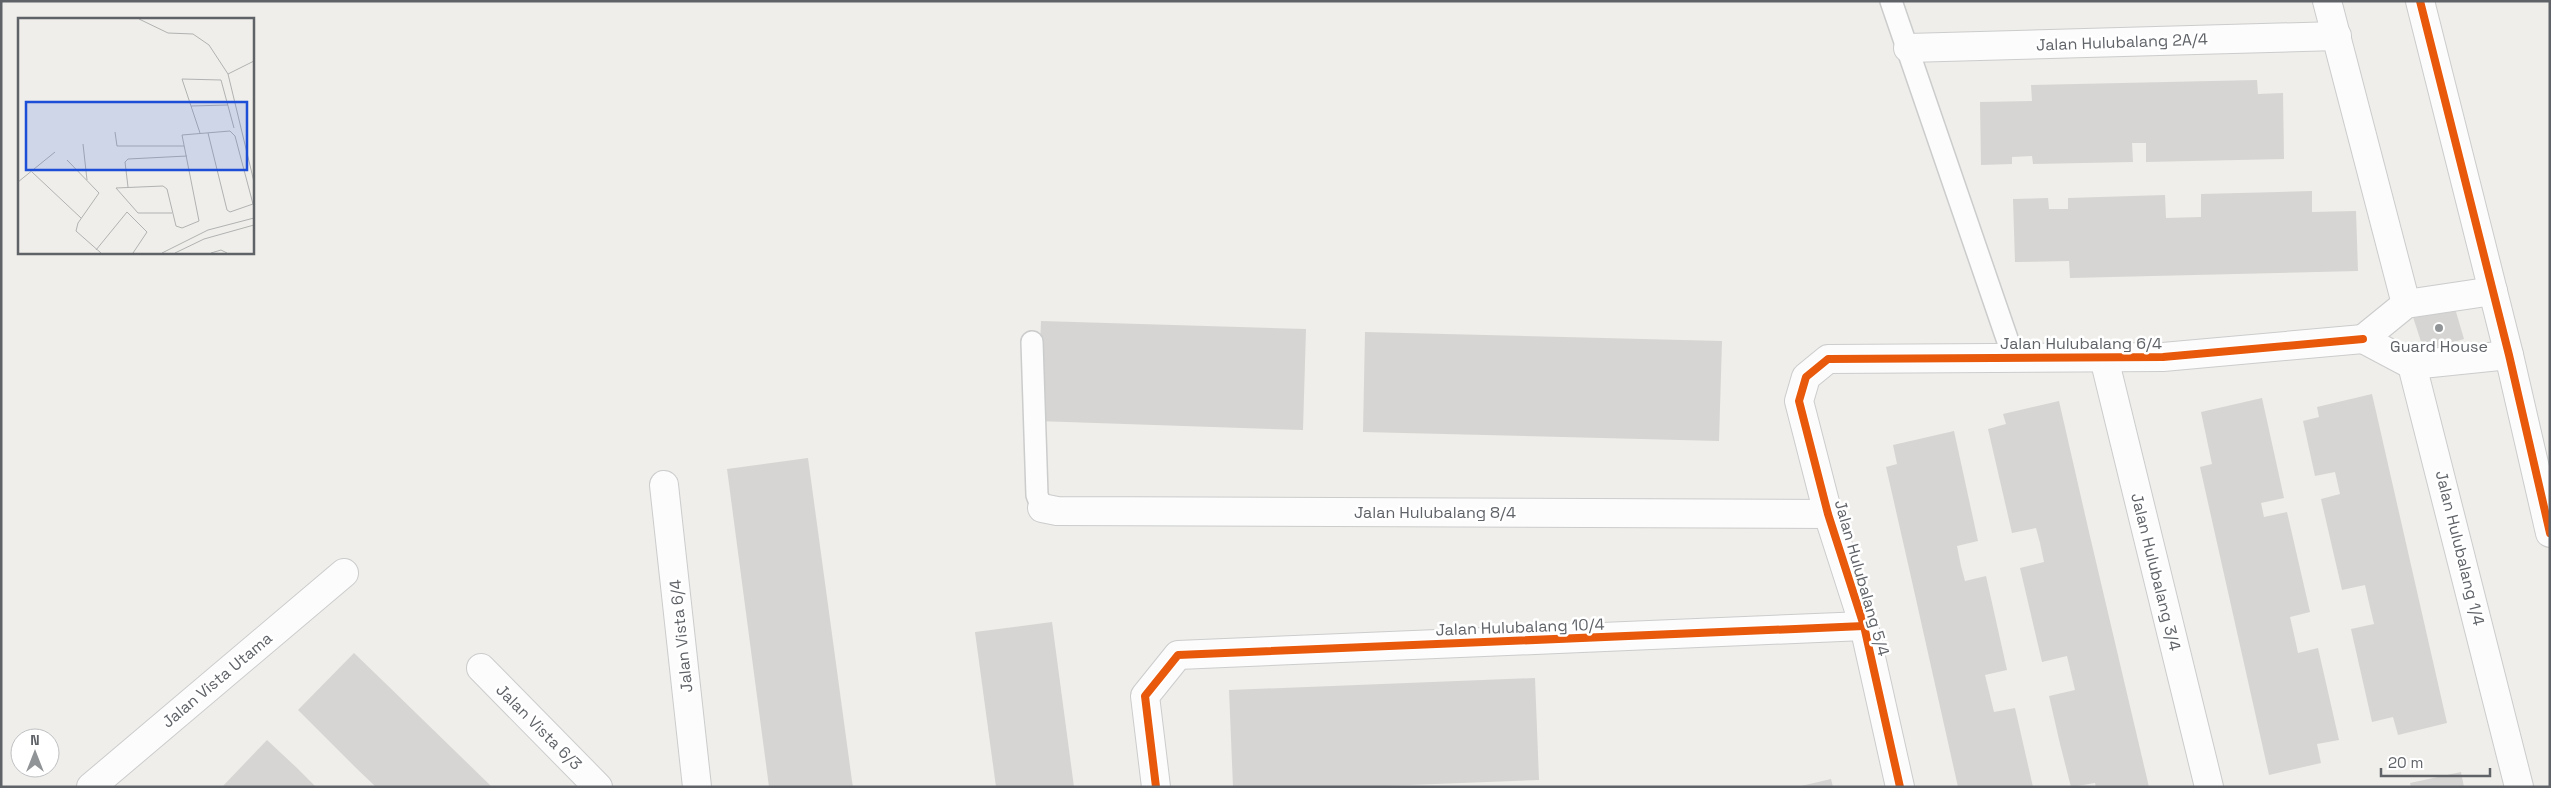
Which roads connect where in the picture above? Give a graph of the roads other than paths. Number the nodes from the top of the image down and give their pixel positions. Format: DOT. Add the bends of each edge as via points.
graph roads {
  1 [pos="1891,1"];
  2 [pos="2327,1"];
  3 [pos="2420,1"];
  4 [pos="2336,36"];
  5 [pos="1908,48"];
  6 [pos="2493,291"];
  7 [pos="2406,304"];
  8 [pos="2362,339"];
  9 [pos="1032,342"];
  10 [pos="2509,355"];
  11 [pos="2013,356"];
  12 [pos="2104,358"];
  13 [pos="2412,365"];
  14 [pos="1806,377"];
  15 [pos="664,485"];
  16 [pos="1042,508"];
  17 [pos="1828,514"];
  18 [pos="2550,533"];
  19 [pos="344,573"];
  20 [pos="1864,626"];
  21 [pos="481,668"];
  22 [pos="90,787"];
  23 [pos="598,787"];
  24 [pos="697,787"];
  25 [pos="1156,787"];
  26 [pos="1900,787"];
  27 [pos="2209,787"];
  28 [pos="2519,787"];
  1 -- 5 [label="lane"];
  2 -- 4 [label="street"];
  3 -- 6 [label="street"];
  4 -- 5 [label="street, Jalan Hulubalang 2A/4"];
  4 -- 7 [label="street"];
  5 -- 11 [label="lane"];
  6 -- 7 [label="street"];
  6 -- 10 [label="street"];
  7 -- 8 [label="street"];
  8 -- 12 [label="street, Jalan Hulubalang 6/4" via="2163,357"];
  8 -- 13 [label="street"];
  9 -- 16 [label="lane" via="1037,496"];
  10 -- 13 [label="street"];
  10 -- 18 [label="street"];
  11 -- 12 [label="street, Jalan Hulubalang 6/4"];
  11 -- 14 [label="street, Jalan Hulubalang 6/4" via="1828,359"];
  12 -- 27 [label="street, Jalan Hulubalang 3/4"];
  13 -- 28 [label="street, Jalan Hulubalang 1/4"];
  14 -- 17 [label="street, Jalan Hulubalang 5/4" via="1799,401"];
  15 -- 24 [label="street, Jalan Vista 6/4"];
  16 -- 17 [label="street, Jalan Hulubalang 8/4" via="1057,511"];
  17 -- 20 [label="street, Jalan Hulubalang 5/4"];
  19 -- 22 [label="street, Jalan Vista Utama"];
  20 -- 25 [label="street, Jalan Hulubalang 10/4" via="1178,655 1145,696"];
  20 -- 26 [label="street, Jalan Hulubalang 5/4"];
  21 -- 23 [label="street, Jalan Vista 6/3"];
}
